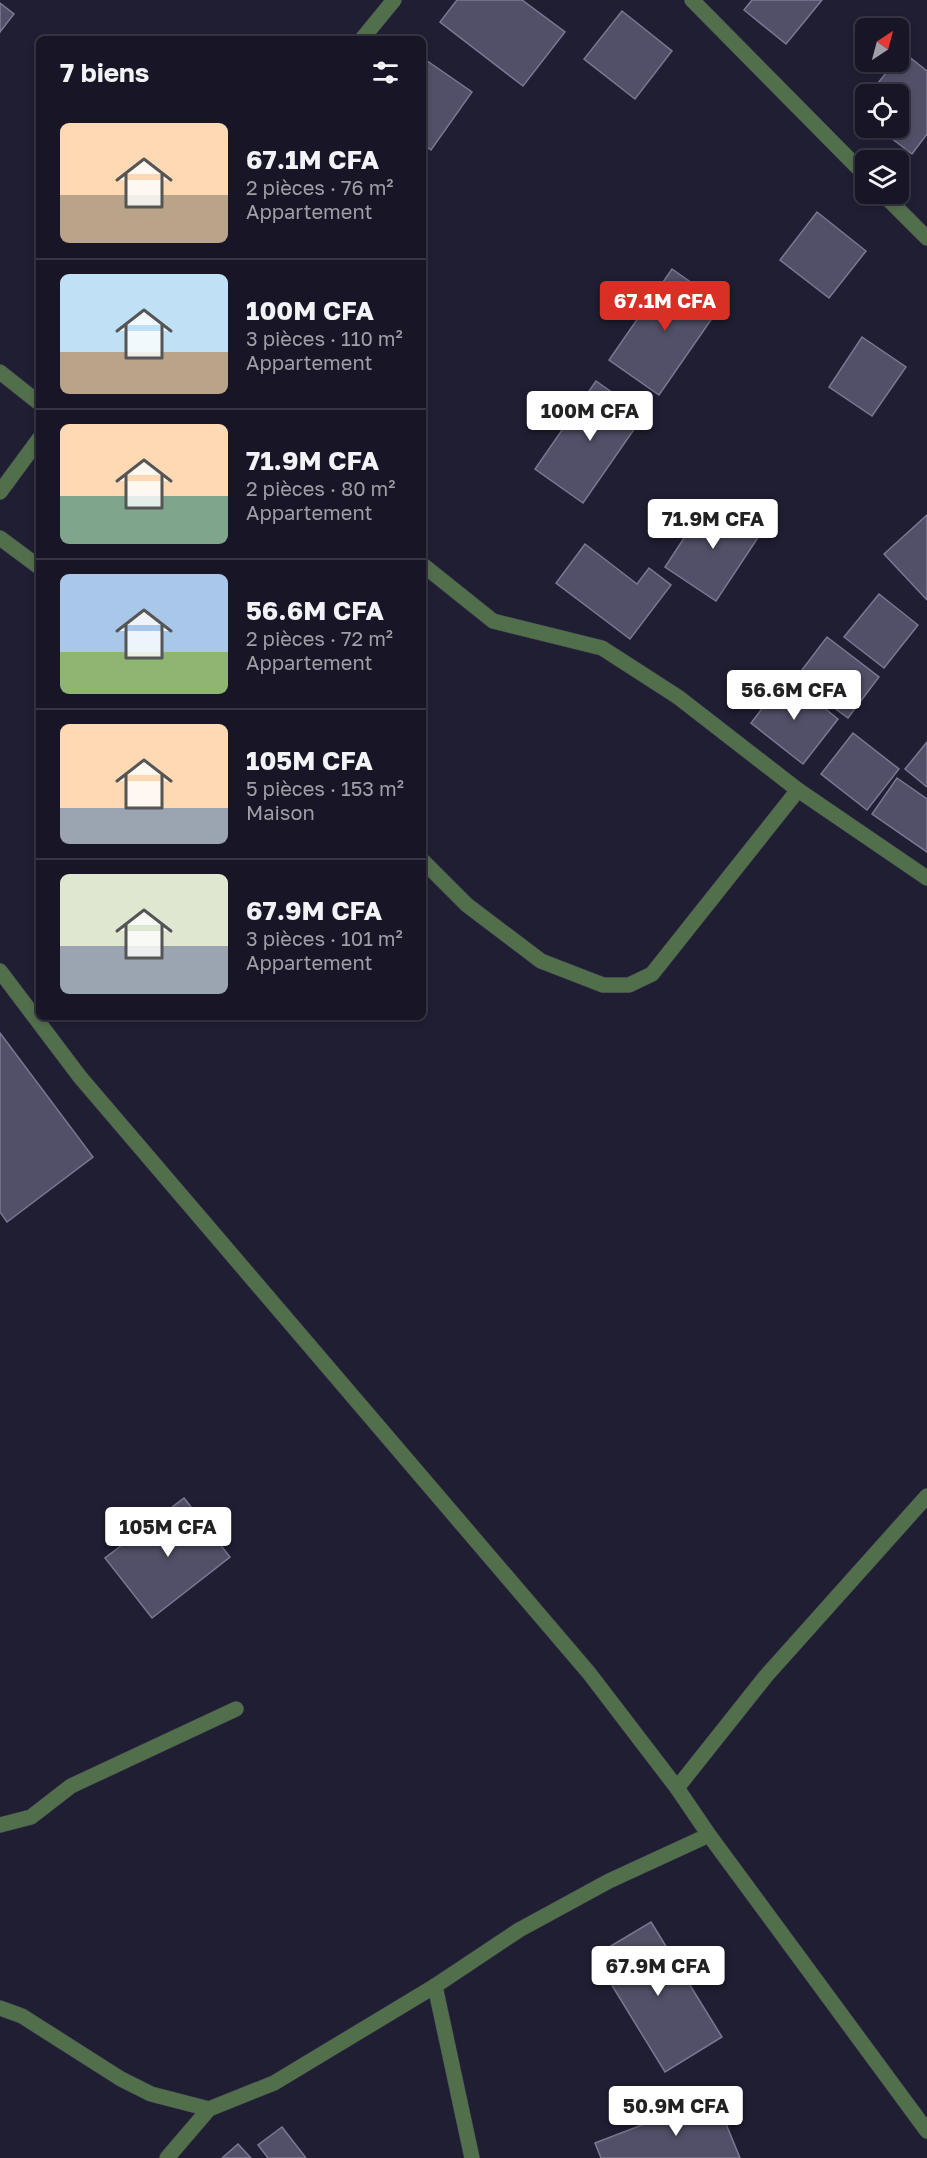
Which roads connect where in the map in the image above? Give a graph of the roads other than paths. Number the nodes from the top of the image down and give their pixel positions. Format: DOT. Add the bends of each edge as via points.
graph roads {
  1 [pos="394,0"];
  2 [pos="692,0"];
  3 [pos="364,36"];
  4 [pos="855,165"];
  5 [pos="893,204"];
  6 [pos="927,238"];
  7 [pos="0,372"];
  8 [pos="36,402"];
  9 [pos="36,444"];
  10 [pos="0,492"];
  11 [pos="0,538"];
  12 [pos="36,565"];
  13 [pos="426,567"];
  14 [pos="798,790"];
  15 [pos="426,864"];
  16 [pos="927,878"];
  17 [pos="0,971"];
  18 [pos="36,1019"];
  19 [pos="37,1020"];
  20 [pos="927,1496"];
  21 [pos="236,1709"];
  22 [pos="677,1788"];
  23 [pos="0,1825"];
  24 [pos="709,1835"];
  25 [pos="435,1986"];
  26 [pos="0,2008"];
  27 [pos="209,2109"];
  28 [pos="927,2131"];
  29 [pos="167,2158"];
  30 [pos="472,2158"];
  1 -- 3 [label="street"];
  2 -- 4 [label="street"];
  5 -- 6 [label="street"];
  7 -- 8 [label="street"];
  9 -- 10 [label="street"];
  11 -- 12 [label="street"];
  13 -- 14 [label="street" via="493,621 602,648 678,697"];
  14 -- 15 [label="street" via="652,974 629,985 603,985 541,961 467,905"];
  14 -- 16 [label="street"];
  17 -- 18 [label="street"];
  19 -- 22 [label="street" via="80,1077 589,1673"];
  20 -- 22 [label="street" via="766,1676"];
  21 -- 23 [label="street" via="71,1786 31,1817"];
  22 -- 24 [label="street"];
  24 -- 25 [label="street" via="609,1881 519,1930"];
  24 -- 28 [label="street"];
  25 -- 27 [label="street" via="274,2083"];
  25 -- 30 [label="street"];
  26 -- 27 [label="street" via="22,2016 151,2094"];
  27 -- 29 [label="street"];
}
